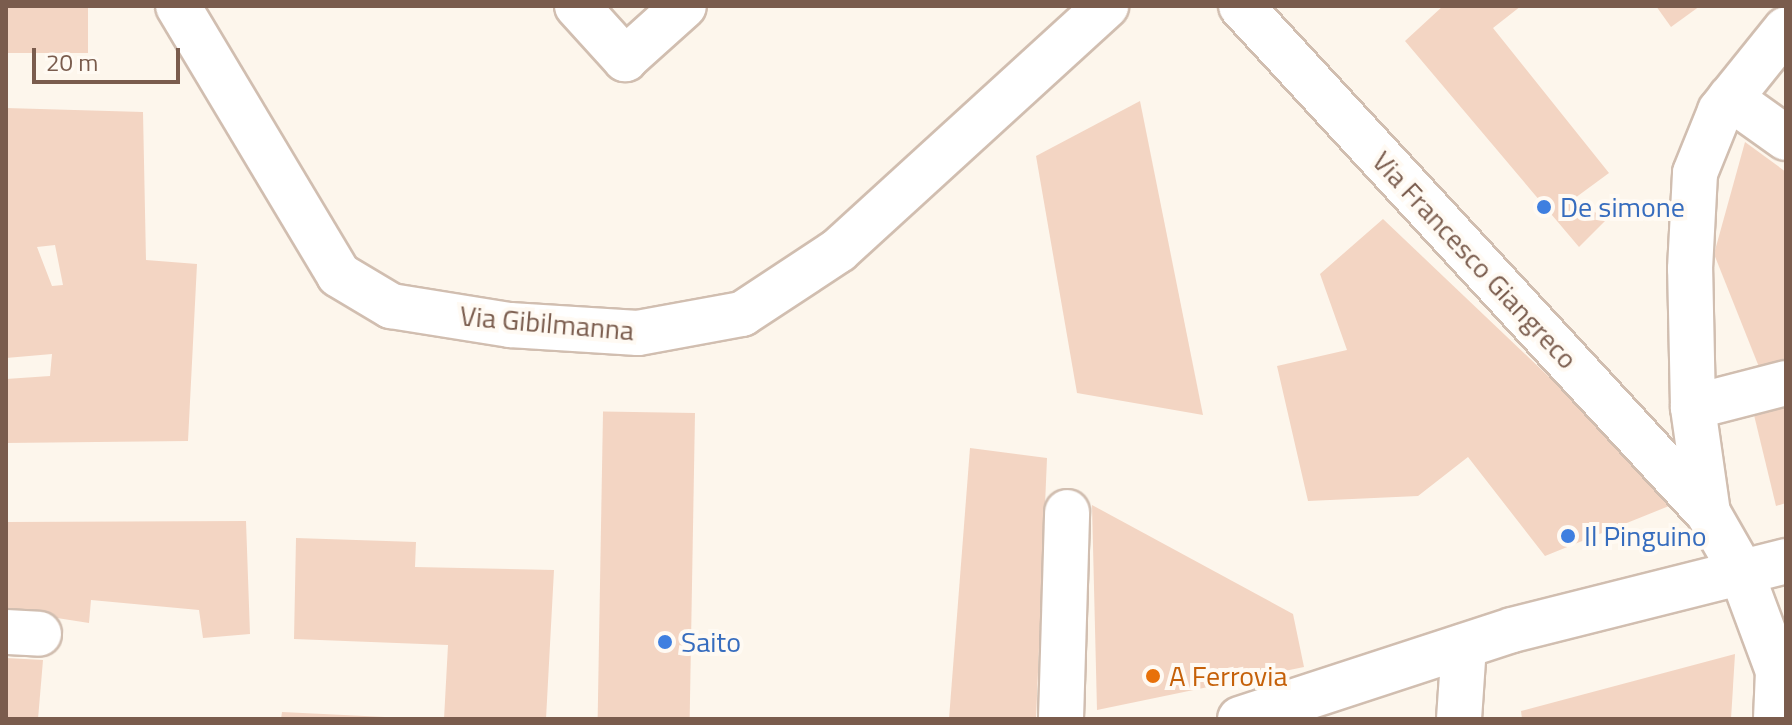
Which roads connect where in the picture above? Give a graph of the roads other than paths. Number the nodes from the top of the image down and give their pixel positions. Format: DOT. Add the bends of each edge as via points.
graph roads {
  1 [pos="178,6"];
  2 [pos="577,6"];
  3 [pos="684,6"];
  4 [pos="1106,6"];
  5 [pos="1241,6"];
  6 [pos="1786,29"];
  7 [pos="1730,98"];
  8 [pos="1786,138"];
  9 [pos="1786,383"];
  10 [pos="1693,407"];
  11 [pos="1067,512"];
  12 [pos="1708,513"];
  13 [pos="1785,563"];
  14 [pos="1740,569"];
  15 [pos="1464,646"];
  16 [pos="1782,671"];
  17 [pos="1061,719"];
  18 [pos="1240,719"];
  19 [pos="1459,719"];
  20 [pos="1776,719"];
  1 -- 4 [label="street, Via Gibilmanna" via="339,275 391,306 510,325 638,333 742,314 839,250"];
  2 -- 3 [label="street" via="625,59"];
  5 -- 12 [label="street, Via Francesco Giangreco"];
  6 -- 7 [label="street"];
  7 -- 8 [label="street"];
  7 -- 10 [label="street" via="1695,173"];
  9 -- 10 [label="street"];
  10 -- 12 [label="street"];
  11 -- 17 [label="street"];
  12 -- 14 [label="street"];
  13 -- 14 [label="street"];
  14 -- 15 [label="street"];
  14 -- 16 [label="street"];
  15 -- 18 [label="street"];
  15 -- 19 [label="street"];
  16 -- 20 [label="street"];
}
